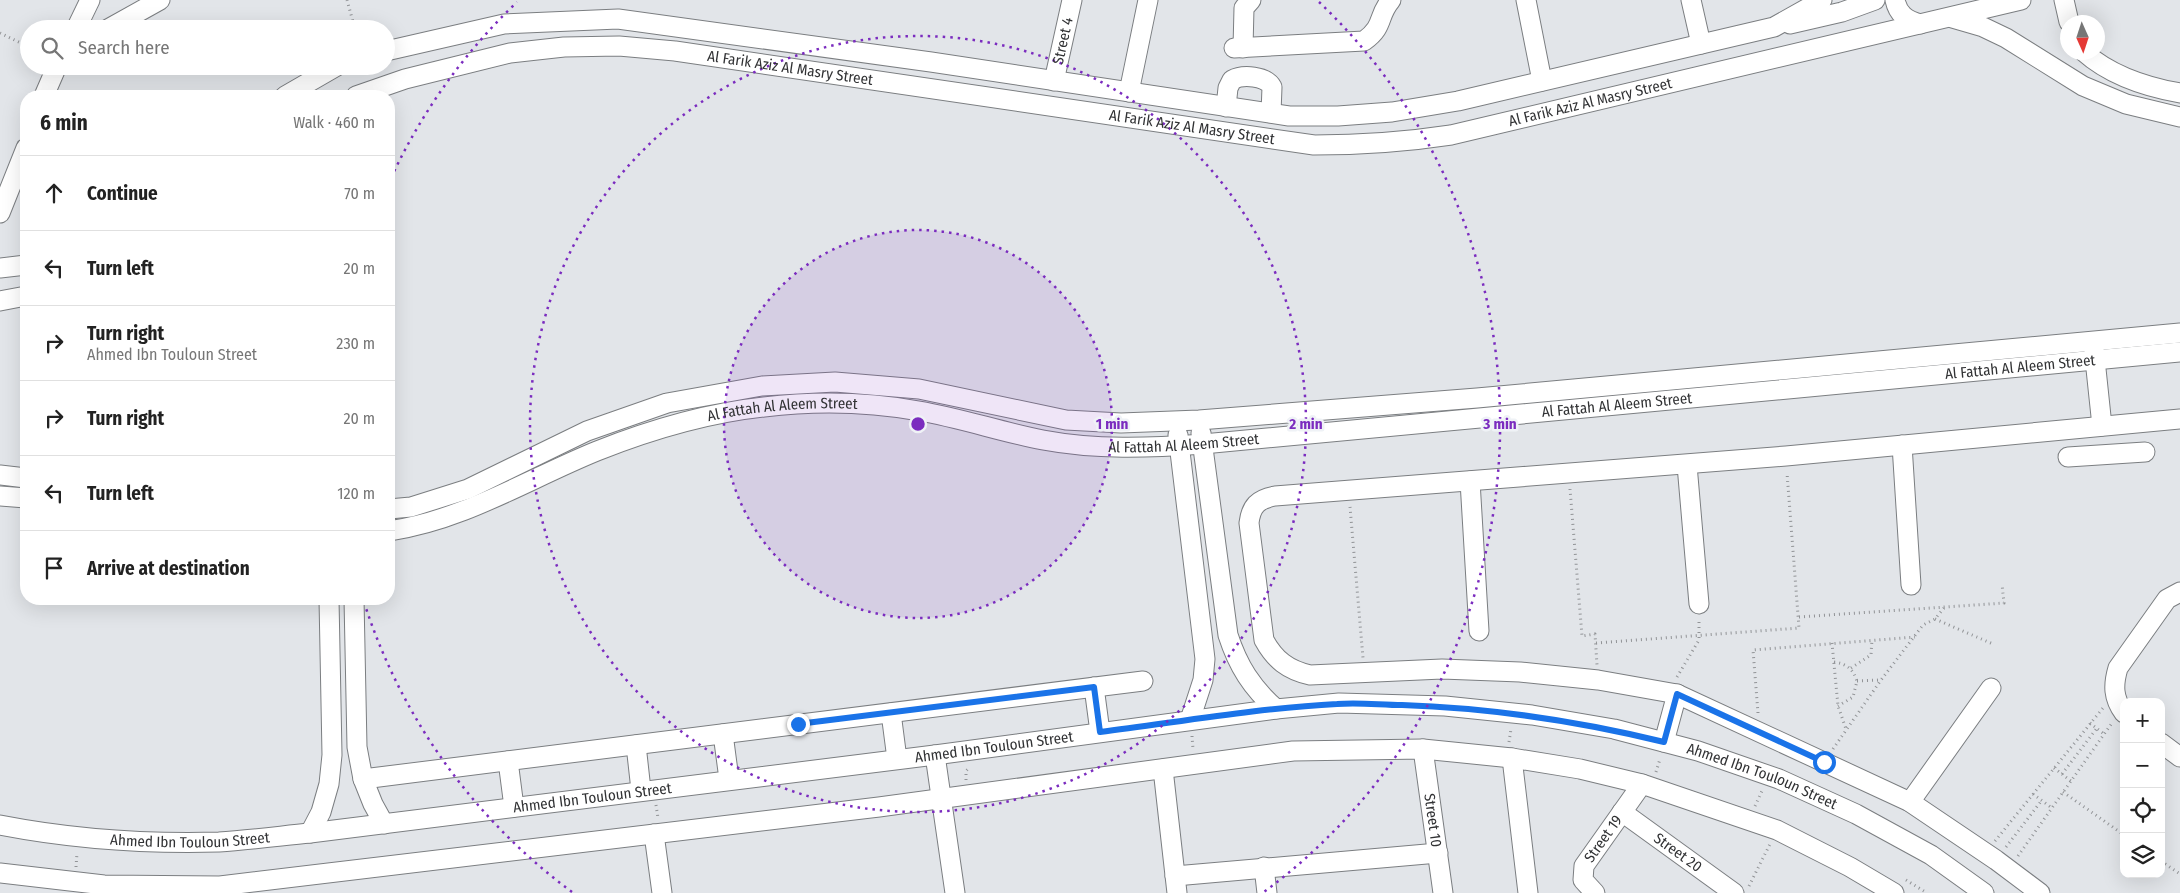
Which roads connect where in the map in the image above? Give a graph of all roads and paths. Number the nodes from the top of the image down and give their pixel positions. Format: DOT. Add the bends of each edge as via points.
graph roads {
  1 [pos="90,0"];
  2 [pos="347,0"];
  3 [pos="1072,0"];
  4 [pos="1148,0"];
  5 [pos="1251,0"];
  6 [pos="1391,0"];
  7 [pos="1526,0"];
  8 [pos="1691,0"];
  9 [pos="1822,0"];
  10 [pos="1875,0"];
  11 [pos="1896,0"];
  12 [pos="2021,0"];
  13 [pos="2064,0"];
  14 [pos="150,2"];
  15 [pos="2067,15"];
  16 [pos="1951,18"];
  17 [pos="80,20"];
  18 [pos="122,20"];
  19 [pos="353,20"];
  20 [pos="1920,24"];
  21 [pos="1774,27"];
  22 [pos="0,33"];
  23 [pos="20,42"];
  24 [pos="1702,44"];
  25 [pos="820,46"];
  26 [pos="395,49"];
  27 [pos="869,53"];
  28 [pos="2094,60"];
  29 [pos="816,72"];
  30 [pos="54,75"];
  31 [pos="321,75"];
  32 [pos="866,79"];
  33 [pos="1054,81"];
  34 [pos="1542,81"];
  35 [pos="47,90"];
  36 [pos="295,90"];
  37 [pos="373,90"];
  38 [pos="1129,92"];
  39 [pos="2180,93"];
  40 [pos="1226,107"];
  41 [pos="1271,113"];
  42 [pos="2180,117"];
  43 [pos="20,171"];
  44 [pos="0,213"];
  45 [pos="20,266"];
  46 [pos="0,268"];
  47 [pos="20,297"];
  48 [pos="0,301"];
  49 [pos="2180,333"];
  50 [pos="2094,341"];
  51 [pos="2180,352"];
  52 [pos="2096,360"];
  53 [pos="762,386"];
  54 [pos="763,407"];
  55 [pos="2180,419"];
  56 [pos="1199,420"];
  57 [pos="1176,421"];
  58 [pos="2104,425"];
  59 [pos="1202,444"];
  60 [pos="1902,445"];
  61 [pos="1179,446"];
  62 [pos="2145,452"];
  63 [pos="2122,453"];
  64 [pos="2090,455"];
  65 [pos="1786,456"];
  66 [pos="2068,457"];
  67 [pos="1687,465"];
  68 [pos="1568,473"];
  69 [pos="0,475"];
  70 [pos="20,477"];
  71 [pos="1470,480"];
  72 [pos="1349,490"];
  73 [pos="0,496"];
  74 [pos="20,498"];
  75 [pos="1209,498"];
  76 [pos="395,509"];
  77 [pos="1187,510"];
  78 [pos="395,530"];
  79 [pos="2002,584"];
  80 [pos="1911,585"];
  81 [pos="2180,592"];
  82 [pos="1699,604"];
  83 [pos="328,605"];
  84 [pos="354,605"];
  85 [pos="1944,607"];
  86 [pos="1799,618"];
  87 [pos="1935,619"];
  88 [pos="1479,631"];
  89 [pos="1700,636"];
  90 [pos="1915,637"];
  91 [pos="1872,639"];
  92 [pos="1596,643"];
  93 [pos="1832,643"];
  94 [pos="1993,644"];
  95 [pos="1234,655"];
  96 [pos="1205,659"];
  97 [pos="1834,662"];
  98 [pos="1851,668"];
  99 [pos="1364,671"];
  100 [pos="1598,680"];
  101 [pos="1881,680"];
  102 [pos="1144,681"];
  103 [pos="1857,681"];
  104 [pos="1094,687"];
  105 [pos="1991,688"];
  106 [pos="1672,693"];
  107 [pos="1838,706"];
  108 [pos="2120,706"];
  109 [pos="1276,709"];
  110 [pos="891,713"];
  111 [pos="1513,713"];
  112 [pos="1190,720"];
  113 [pos="2090,722"];
  114 [pos="2097,728"];
  115 [pos="1846,729"];
  116 [pos="1100,732"];
  117 [pos="1760,732"];
  118 [pos="723,734"];
  119 [pos="2104,734"];
  120 [pos="1664,742"];
  121 [pos="636,745"];
  122 [pos="2165,746"];
  123 [pos="1509,749"];
  124 [pos="1422,750"];
  125 [pos="935,754"];
  126 [pos="2180,757"];
  127 [pos="897,759"];
  128 [pos="508,761"];
  129 [pos="1824,762"];
  130 [pos="1195,765"];
  131 [pos="2054,768"];
  132 [pos="1163,769"];
  133 [pos="2062,774"];
  134 [pos="1768,776"];
  135 [pos="1653,778"];
  136 [pos="363,779"];
  137 [pos="729,779"];
  138 [pos="2071,781"];
  139 [pos="648,789"];
  140 [pos="2063,792"];
  141 [pos="2033,794"];
  142 [pos="942,799"];
  143 [pos="2042,800"];
  144 [pos="1910,802"];
  145 [pos="514,807"];
  146 [pos="1764,808"];
  147 [pos="2052,808"];
  148 [pos="1751,809"];
  149 [pos="1622,812"];
  150 [pos="384,824"];
  151 [pos="0,825"];
  152 [pos="1777,830"];
  153 [pos="310,833"];
  154 [pos="2121,833"];
  155 [pos="657,834"];
  156 [pos="78,837"];
  157 [pos="1438,852"];
  158 [pos="2165,864"];
  159 [pos="1264,867"];
  160 [pos="2009,869"];
  161 [pos="0,873"];
  162 [pos="2180,874"];
  163 [pos="75,882"];
  164 [pos="317,884"];
  165 [pos="1176,884"];
  166 [pos="1898,885"];
  167 [pos="662,893"];
  168 [pos="955,893"];
  169 [pos="1267,893"];
  170 [pos="1443,893"];
  171 [pos="1528,893"];
  172 [pos="1595,893"];
  173 [pos="1734,893"];
  174 [pos="1746,893"];
  175 [pos="1927,893"];
  176 [pos="1984,893"];
  177 [pos="2040,893"];
  1 -- 17 [label="street"];
  2 -- 19 [label="path"];
  3 -- 33 [label="street, Street 4"];
  4 -- 38 [label="street"];
  5 -- 6 [label="street" via="1244,8 1239,48 1364,41 1375,33 1384,8"];
  7 -- 34 [label="street"];
  8 -- 24 [label="street"];
  9 -- 21 [label="street, Al Farik Aziz Al Masry Street"];
  10 -- 21 [label="street" via="1833,15"];
  11 -- 20 [label="street" via="1900,13 1908,21"];
  12 -- 16 [label="street, Al Farik Aziz Al Masry Street"];
  13 -- 15 [label="street"];
  14 -- 18 [label="street"];
  16 -- 20 [label="street, Al Farik Aziz Al Masry Street"];
  16 -- 42 [label="street" via="2006,38 2083,86 2126,104"];
  20 -- 32 [label="street, Al Farik Aziz Al Masry Street" via="1451,135 1354,145 1314,145"];
  21 -- 24 [label="street, Al Farik Aziz Al Masry Street"];
  22 -- 23 [label="path"];
  24 -- 34 [label="street, Al Farik Aziz Al Masry Street"];
  25 -- 26 [label="street, Al Farik Aziz Al Masry Street" via="618,19 587,19 504,24"];
  25 -- 27 [label="street, Al Farik Aziz Al Masry Street"];
  25 -- 29 [label="street" via="822,59"];
  27 -- 32 [label="street" via="863,66"];
  27 -- 33 [label="street, Al Farik Aziz Al Masry Street"];
  28 -- 39 [label="street" via="2131,80"];
  29 -- 32 [label="street, Al Farik Aziz Al Masry Street"];
  29 -- 37 [label="street, Al Farik Aziz Al Masry Street" via="675,51 618,46 564,47 510,53"];
  30 -- 35 [label="street"];
  31 -- 36 [label="street"];
  33 -- 38 [label="street, Al Farik Aziz Al Masry Street"];
  34 -- 41 [label="street, Al Farik Aziz Al Masry Street" via="1458,101 1392,112 1338,116"];
  38 -- 40 [label="street, Al Farik Aziz Al Masry Street"];
  40 -- 41 [label="street, Al Farik Aziz Al Masry Street"];
  40 -- 41 [label="street" via="1232,80 1242,76 1266,80 1272,87"];
  43 -- 44 [label="street"];
  45 -- 46 [label="street"];
  47 -- 48 [label="street"];
  49 -- 50 [label="street, Al Fattah Al Aleem Street"];
  50 -- 52 [label="street"];
  50 -- 56 [label="street, Al Fattah Al Aleem Street"];
  51 -- 52 [label="street, Al Fattah Al Aleem Street"];
  52 -- 58 [label="street"];
  52 -- 59 [label="street, Al Fattah Al Aleem Street"];
  53 -- 54 [label="street"];
  53 -- 57 [label="street, Al Fattah Al Aleem Street" via="835,382 919,389 1066,420 1121,424"];
  53 -- 76 [label="street, Al Fattah Al Aleem Street" via="667,403 587,431 468,489"];
  54 -- 61 [label="street, Al Fattah Al Aleem Street" via="837,404 919,411 1043,440 1088,446"];
  54 -- 78 [label="street, Al Fattah Al Aleem Street" via="674,424 597,452 463,513"];
  55 -- 58 [label="street"];
  56 -- 57 [label="street, Al Fattah Al Aleem Street"];
  56 -- 59 [label="street"];
  57 -- 61 [label="street"];
  58 -- 60 [label="street"];
  58 -- 63 [label="street"];
  58 -- 64 [label="street"];
  59 -- 61 [label="street, Al Fattah Al Aleem Street"];
  59 -- 75 [label="street"];
  60 -- 65 [label="street"];
  60 -- 80 [label="street"];
  61 -- 77 [label="street"];
  62 -- 63 [label="street"];
  63 -- 64 [label="street"];
  64 -- 66 [label="street"];
  65 -- 67 [label="street"];
  65 -- 86 [label="path"];
  67 -- 68 [label="street"];
  67 -- 82 [label="street"];
  68 -- 71 [label="street"];
  68 -- 92 [label="path" via="1582,636 1596,634"];
  69 -- 70 [label="street"];
  71 -- 72 [label="street"];
  71 -- 88 [label="street"];
  72 -- 99 [label="path"];
  72 -- 99 [label="street" via="1264,498 1255,503 1248,523 1264,640 1271,653 1282,664 1310,675"];
  73 -- 74 [label="street"];
  75 -- 77 [label="street" via="1199,496"];
  75 -- 95 [label="street" via="1228,635"];
  77 -- 96 [label="street"];
  79 -- 85 [label="path" via="2004,603"];
  81 -- 108 [label="street" via="2167,599 2118,668 2114,680"];
  82 -- 89 [label="path"];
  83 -- 153 [label="street" via="332,755 329,784"];
  84 -- 136 [label="street" via="357,747"];
  85 -- 86 [label="path"];
  85 -- 87 [label="path"];
  86 -- 89 [label="path" via="1799,628"];
  87 -- 90 [label="path" via="1923,625"];
  87 -- 94 [label="path"];
  89 -- 92 [label="path"];
  89 -- 106 [label="path"];
  90 -- 91 [label="path"];
  90 -- 101 [label="path"];
  91 -- 93 [label="path"];
  91 -- 98 [label="path" via="1871,655"];
  92 -- 100 [label="path"];
  93 -- 97 [label="path"];
  93 -- 117 [label="path" via="1753,650"];
  95 -- 96 [label="street" via="1220,662"];
  95 -- 109 [label="street" via="1259,694"];
  96 -- 112 [label="street" via="1203,680"];
  97 -- 98 [label="path"];
  97 -- 107 [label="path"];
  98 -- 103 [label="path"];
  99 -- 100 [label="street" via="1452,669"];
  100 -- 106 [label="street"];
  101 -- 103 [label="path"];
  101 -- 115 [label="path"];
  102 -- 104 [label="street"];
  103 -- 107 [label="path" via="1853,697"];
  104 -- 110 [label="street"];
  104 -- 116 [label="street"];
  105 -- 144 [label="street"];
  106 -- 117 [label="street"];
  106 -- 120 [label="street"];
  107 -- 115 [label="path"];
  108 -- 113 [label="path"];
  108 -- 119 [label="path"];
  109 -- 111 [label="street, Ahmed Ibn Touloun Street" via="1340,704 1445,706"];
  109 -- 112 [label="street, Ahmed Ibn Touloun Street"];
  110 -- 118 [label="street"];
  110 -- 127 [label="street"];
  111 -- 120 [label="street, Ahmed Ibn Touloun Street" via="1605,728"];
  111 -- 123 [label="path"];
  112 -- 116 [label="street, Ahmed Ibn Touloun Street"];
  112 -- 130 [label="path"];
  113 -- 114 [label="path"];
  113 -- 131 [label="path"];
  114 -- 119 [label="path"];
  114 -- 133 [label="path"];
  115 -- 129 [label="path"];
  116 -- 125 [label="street, Ahmed Ibn Touloun Street"];
  117 -- 129 [label="street"];
  118 -- 121 [label="street"];
  118 -- 137 [label="street"];
  119 -- 138 [label="path"];
  120 -- 134 [label="street, Ahmed Ibn Touloun Street"];
  120 -- 135 [label="path"];
  121 -- 128 [label="street"];
  121 -- 139 [label="street"];
  122 -- 126 [label="street"];
  123 -- 124 [label="street"];
  123 -- 135 [label="street" via="1580,769"];
  123 -- 171 [label="street"];
  124 -- 130 [label="street" via="1293,751"];
  124 -- 157 [label="street, Street 10"];
  125 -- 127 [label="street, Ahmed Ibn Touloun Street"];
  125 -- 142 [label="street"];
  127 -- 137 [label="street, Ahmed Ibn Touloun Street"];
  128 -- 136 [label="street"];
  128 -- 145 [label="street"];
  129 -- 144 [label="street"];
  130 -- 132 [label="street"];
  131 -- 133 [label="path"];
  131 -- 141 [label="path"];
  132 -- 142 [label="street"];
  132 -- 165 [label="street"];
  133 -- 138 [label="path"];
  134 -- 148 [label="path"];
  134 -- 176 [label="street, Ahmed Ibn Touloun Street" via="1856,814 1931,856"];
  135 -- 148 [label="street"];
  135 -- 149 [label="street, Street 19"];
  136 -- 150 [label="street"];
  137 -- 139 [label="street, Ahmed Ibn Touloun Street"];
  138 -- 140 [label="path"];
  139 -- 145 [label="street, Ahmed Ibn Touloun Street"];
  139 -- 155 [label="path"];
  140 -- 147 [label="path"];
  140 -- 154 [label="path"];
  141 -- 143 [label="path"];
  141 -- 143 [label="path" via="1993,843 2004,850"];
  142 -- 155 [label="street"];
  142 -- 168 [label="street"];
  143 -- 147 [label="path"];
  144 -- 160 [label="street"];
  145 -- 150 [label="street, Ahmed Ibn Touloun Street"];
  146 -- 148 [label="path"];
  147 -- 160 [label="path"];
  148 -- 152 [label="street"];
  149 -- 172 [label="street, Street 19" via="1582,870 1585,884"];
  149 -- 173 [label="street, Street 20"];
  150 -- 153 [label="street, Ahmed Ibn Touloun Street"];
  151 -- 156 [label="street, Ahmed Ibn Touloun Street"];
  152 -- 166 [label="street" via="1850,867"];
  152 -- 174 [label="path"];
  153 -- 156 [label="street, Ahmed Ibn Touloun Street" via="220,842 130,842"];
  155 -- 164 [label="street"];
  155 -- 167 [label="street"];
  156 -- 163 [label="path"];
  157 -- 159 [label="street"];
  157 -- 170 [label="street, Street 10"];
  158 -- 162 [label="path"];
  159 -- 165 [label="street"];
  159 -- 169 [label="street"];
  160 -- 177 [label="street"];
  161 -- 163 [label="street"];
  163 -- 164 [label="street" via="162,887"];
  166 -- 175 [label="path"];
}
